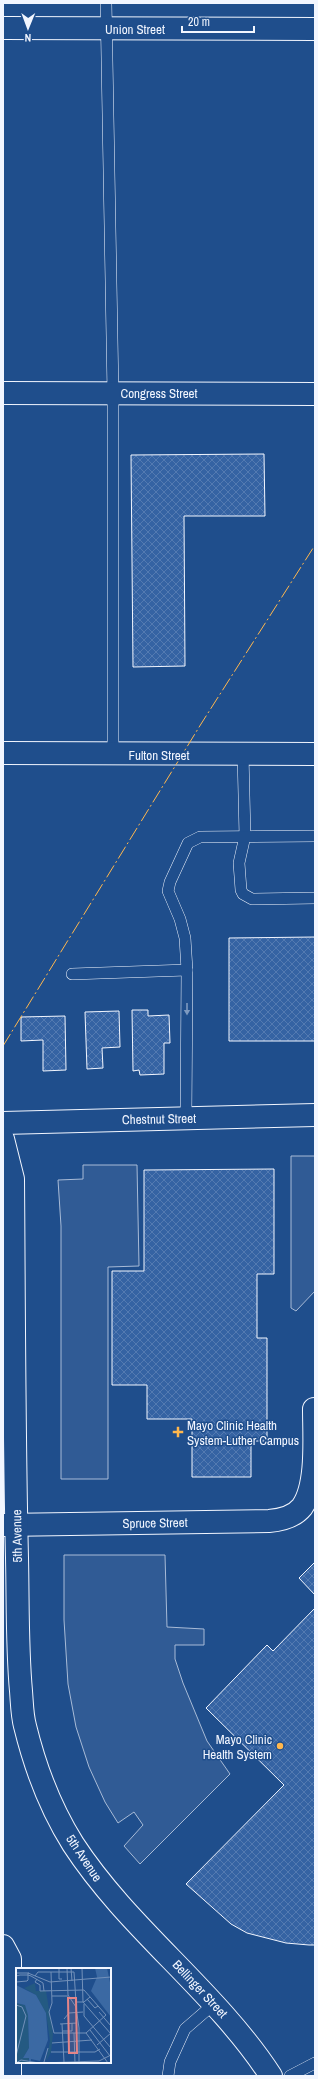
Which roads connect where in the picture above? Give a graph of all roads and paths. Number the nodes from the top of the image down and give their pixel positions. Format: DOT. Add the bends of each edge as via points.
graph roads {
  1 [pos="106,3"];
  2 [pos="3,28"];
  3 [pos="106,28"];
  4 [pos="315,29"];
  5 [pos="3,393"];
  6 [pos="113,393"];
  7 [pos="315,394"];
  8 [pos="3,753"];
  9 [pos="243,754"];
  10 [pos="315,754"];
  11 [pos="113,755"];
  12 [pos="245,836"];
  13 [pos="315,836"];
  14 [pos="315,898"];
  15 [pos="187,970"];
  16 [pos="72,974"];
  17 [pos="315,1115"];
  18 [pos="186,1119"];
  19 [pos="3,1123"];
  20 [pos="3,1139"];
  21 [pos="315,1408"];
  22 [pos="10,1525"];
  23 [pos="122,1908"];
  24 [pos="3,1946"];
  25 [pos="215,2004"];
  26 [pos="315,2063"];
  27 [pos="10,2076"];
  28 [pos="168,2076"];
  29 [pos="271,2076"];
  30 [pos="290,2076"];
  1 -- 3 [label="lane"];
  2 -- 3 [label="street, Union Street"];
  3 -- 4 [label="street, Union Street"];
  3 -- 6 [label="lane"];
  5 -- 6 [label="street, Congress Street"];
  6 -- 7 [label="street, Congress Street"];
  6 -- 11 [label="lane"];
  8 -- 11 [label="street, Fulton Street"];
  9 -- 10 [label="street, Fulton Street"];
  9 -- 11 [label="street, Fulton Street"];
  9 -- 12 [label="lane"];
  12 -- 13 [label="lane"];
  12 -- 14 [label="lane" via="240,863 241,890 244,894 252,899"];
  12 -- 15 [label="lane" via="208,836 192,839 170,882 168,891 185,938"];
  15 -- 16 [label="lane"];
  15 -- 18 [label="lane, one-way"];
  17 -- 18 [label="street, Chestnut Street"];
  18 -- 19 [label="street, Chestnut Street"];
  20 -- 22 [label="street, 5th Avenue" via="13,1179"];
  21 -- 22 [label="street, Spruce Street" via="313,1481 303,1506 287,1517 269,1522"];
  22 -- 23 [label="street, 5th Avenue" via="19,1674 25,1724 53,1808 73,1843"];
  23 -- 25 [label="street, Bellinger Street"];
  24 -- 27 [label="street" via="10,1959"];
  25 -- 28 [label="lane" via="185,2029 170,2062"];
  25 -- 29 [label="street, Bellinger Street" via="244,2038"];
  26 -- 30 [label="lane"];
}
